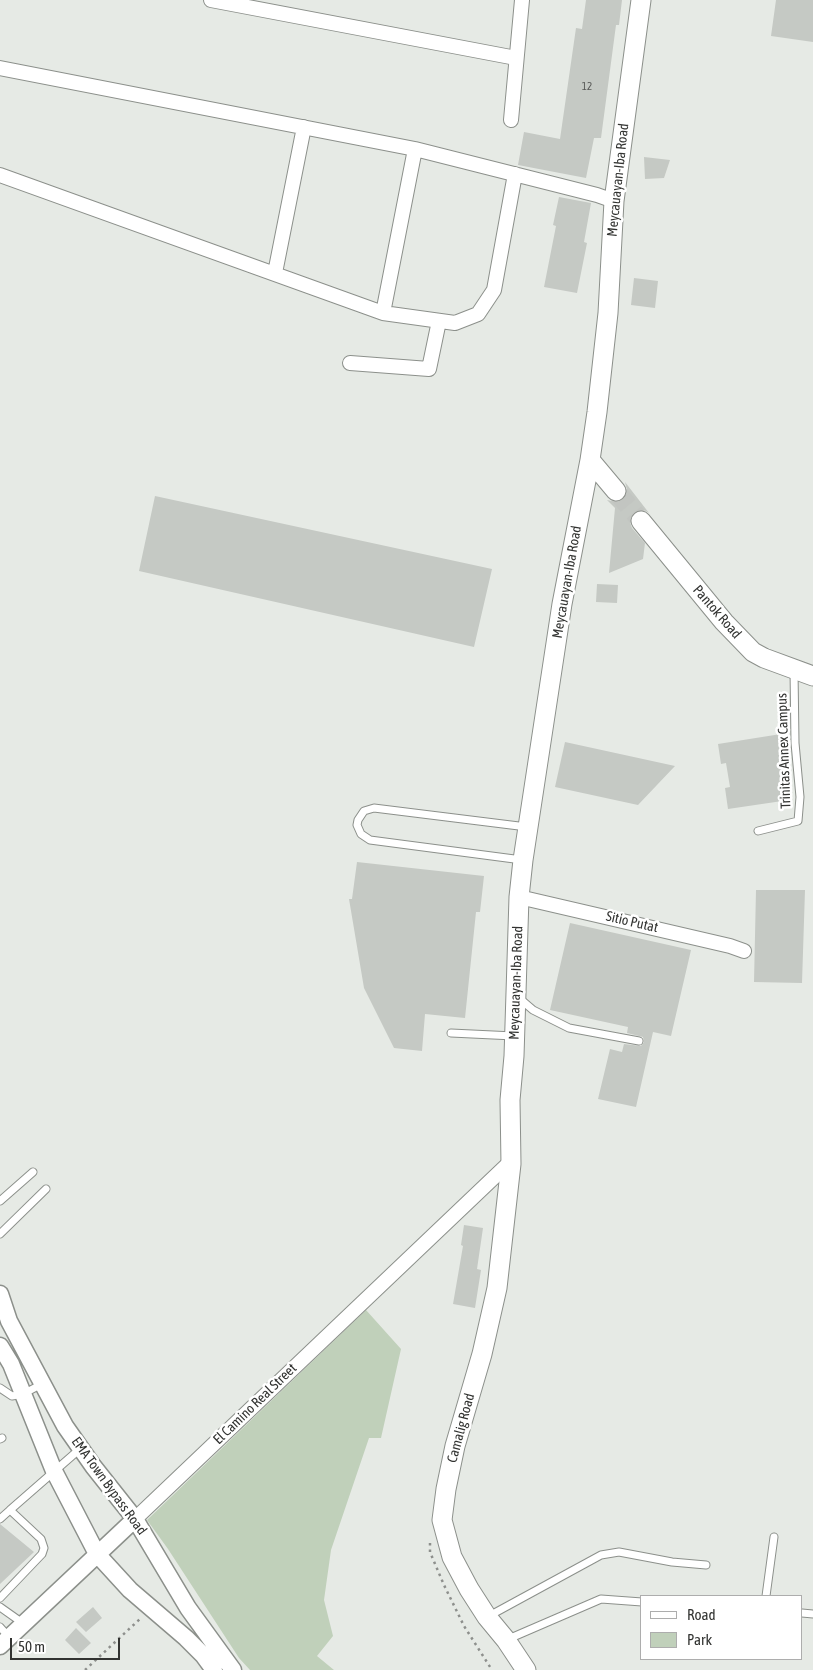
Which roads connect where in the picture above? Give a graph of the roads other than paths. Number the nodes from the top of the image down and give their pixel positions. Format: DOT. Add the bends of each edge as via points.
graph roads {
  1 [pos="211,0"];
  2 [pos="522,0"];
  3 [pos="640,0"];
  4 [pos="516,58"];
  5 [pos="0,68"];
  6 [pos="510,120"];
  7 [pos="304,127"];
  8 [pos="415,149"];
  9 [pos="515,174"];
  10 [pos="0,175"];
  11 [pos="614,200"];
  12 [pos="276,273"];
  13 [pos="383,313"];
  14 [pos="439,321"];
  15 [pos="350,363"];
  16 [pos="590,460"];
  17 [pos="616,491"];
  18 [pos="641,521"];
  19 [pos="794,669"];
  20 [pos="813,676"];
  21 [pos="527,827"];
  22 [pos="758,831"];
  23 [pos="523,860"];
  24 [pos="519,896"];
  25 [pos="744,951"];
  26 [pos="516,996"];
  27 [pos="451,1033"];
  28 [pos="514,1036"];
  29 [pos="639,1041"];
  30 [pos="510,1164"];
  31 [pos="32,1172"];
  32 [pos="46,1189"];
  33 [pos="0,1201"];
  34 [pos="0,1234"];
  35 [pos="0,1294"];
  36 [pos="0,1346"];
  37 [pos="42,1384"];
  38 [pos="0,1388"];
  39 [pos="23,1394"];
  40 [pos="81,1448"];
  41 [pos="54,1470"];
  42 [pos="10,1510"];
  43 [pos="0,1519"];
  44 [pos="135,1519"];
  45 [pos="774,1537"];
  46 [pos="97,1554"];
  47 [pos="706,1565"];
  48 [pos="766,1595"];
  49 [pos="0,1598"];
  50 [pos="640,1602"];
  51 [pos="0,1607"];
  52 [pos="487,1617"];
  53 [pos="24,1624"];
  54 [pos="3,1637"];
  55 [pos="506,1640"];
  56 [pos="214,1670"];
  57 [pos="233,1670"];
  58 [pos="526,1670"];
  1 -- 4 [label="street"];
  2 -- 4 [label="street"];
  3 -- 11 [label="main road, Meycauayan-Iba Road"];
  4 -- 6 [label="street"];
  5 -- 7 [label="street"];
  7 -- 8 [label="street"];
  7 -- 12 [label="street"];
  8 -- 9 [label="street"];
  8 -- 13 [label="street"];
  9 -- 11 [label="street"];
  9 -- 14 [label="street" via="494,290 478,314 455,323"];
  10 -- 12 [label="street"];
  11 -- 16 [label="main road, Meycauayan-Iba Road" via="608,313"];
  12 -- 13 [label="street"];
  13 -- 14 [label="street"];
  14 -- 15 [label="street" via="429,369"];
  16 -- 17 [label="main road"];
  16 -- 21 [label="main road, Meycauayan-Iba Road" via="562,604"];
  18 -- 19 [label="main road, Pantok Road" via="724,622 753,652"];
  19 -- 20 [label="main road, Pantok Road"];
  19 -- 22 [label="lane, Trinitas Annex Campus" via="800,797 798,821"];
  21 -- 23 [label="main road, Meycauayan-Iba Road"];
  21 -- 23 [label="lane" via="374,808 364,811 358,820 358,830 370,840"];
  23 -- 24 [label="main road, Meycauayan-Iba Road"];
  24 -- 25 [label="street, Sitio Putat"];
  24 -- 26 [label="main road, Meycauayan-Iba Road"];
  26 -- 28 [label="main road, Meycauayan-Iba Road"];
  26 -- 29 [label="lane" via="533,1010 569,1028"];
  27 -- 28 [label="lane"];
  28 -- 30 [label="main road, Meycauayan-Iba Road"];
  30 -- 44 [label="street, El Camino Real Street"];
  30 -- 52 [label="main road, Camalig Road" via="491,1320 455,1446 442,1520 452,1557"];
  31 -- 33 [label="lane"];
  32 -- 34 [label="lane"];
  35 -- 37 [label="street, EMA Town Bypass Road" via="8,1321"];
  36 -- 39 [label="street"];
  37 -- 39 [label="lane"];
  37 -- 40 [label="street, EMA Town Bypass Road" via="64,1426"];
  38 -- 39 [label="lane" via="12,1396"];
  39 -- 41 [label="street"];
  40 -- 41 [label="lane"];
  40 -- 44 [label="street, EMA Town Bypass Road"];
  41 -- 42 [label="lane"];
  41 -- 46 [label="street"];
  42 -- 43 [label="lane"];
  42 -- 49 [label="lane" via="41,1539 44,1548"];
  44 -- 46 [label="street, El Camino Real Street"];
  44 -- 57 [label="street, EMA Town Bypass Road" via="188,1608"];
  45 -- 48 [label="lane"];
  46 -- 53 [label="street, El Camino Real Street"];
  46 -- 56 [label="street" via="130,1590 186,1638"];
  47 -- 52 [label="lane" via="619,1552 601,1555"];
  50 -- 55 [label="lane" via="601,1599"];
  51 -- 53 [label="lane"];
  52 -- 55 [label="main road, Camalig Road"];
  53 -- 54 [label="street, El Camino Real Street"];
  55 -- 58 [label="main road, Camalig Road"];
}
